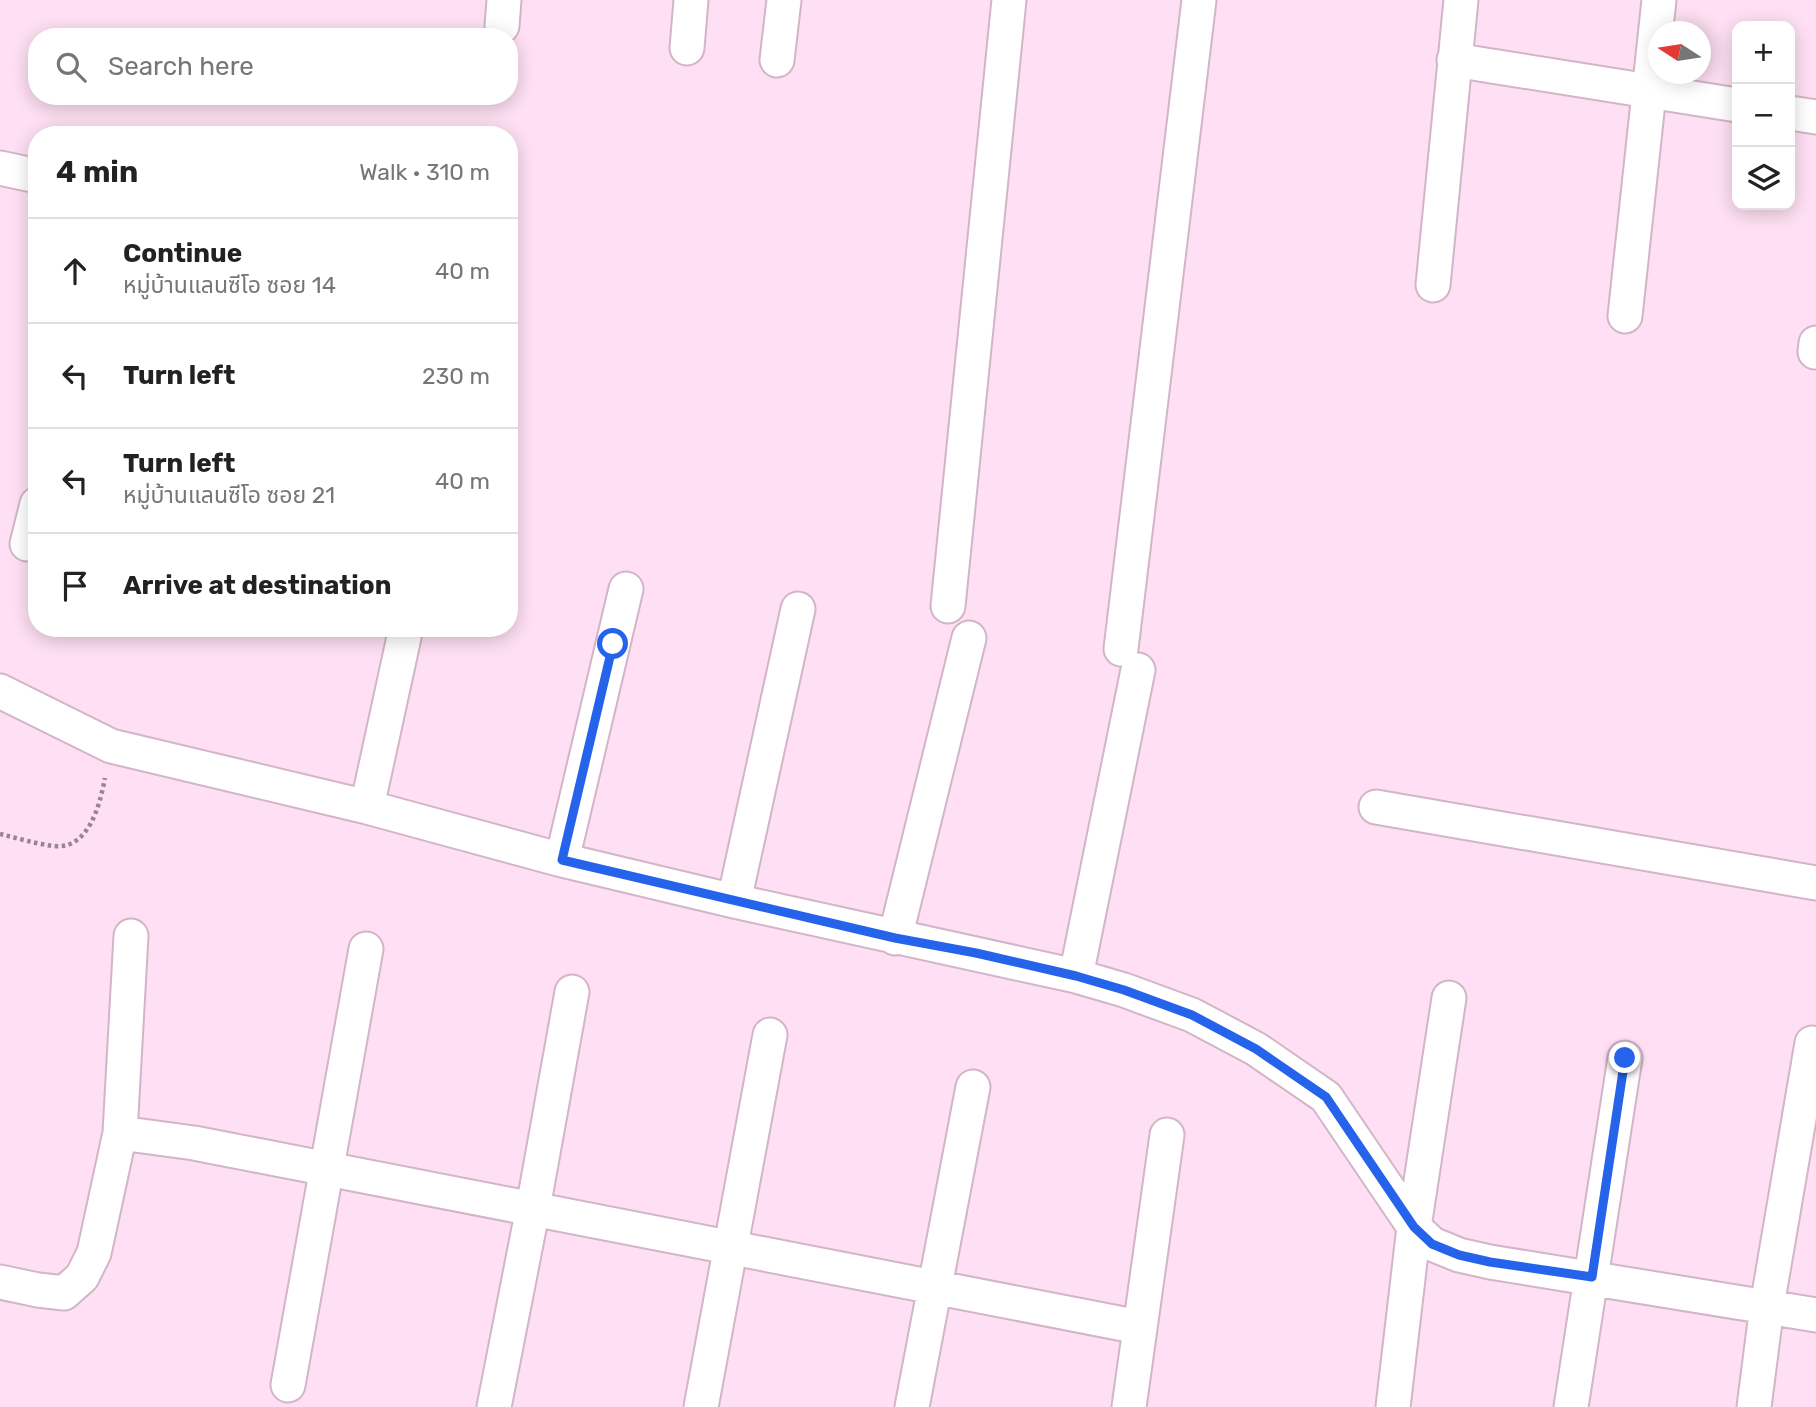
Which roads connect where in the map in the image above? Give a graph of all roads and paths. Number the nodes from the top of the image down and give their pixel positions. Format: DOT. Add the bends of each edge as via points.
graph roads {
  1 [pos="691,0"];
  2 [pos="784,0"];
  3 [pos="1009,0"];
  4 [pos="1199,0"];
  5 [pos="1461,0"];
  6 [pos="1659,0"];
  7 [pos="687,48"];
  8 [pos="777,60"];
  9 [pos="1454,60"];
  10 [pos="1650,91"];
  11 [pos="1732,104"];
  12 [pos="1795,114"];
  13 [pos="1816,117"];
  14 [pos="0,168"];
  15 [pos="28,174"];
  16 [pos="1433,285"];
  17 [pos="1625,316"];
  18 [pos="28,526"];
  19 [pos="21,543"];
  20 [pos="626,589"];
  21 [pos="948,606"];
  22 [pos="798,609"];
  23 [pos="404,637"];
  24 [pos="969,639"];
  25 [pos="0,691"];
  26 [pos="111,746"];
  27 [pos="367,807"];
  28 [pos="1376,807"];
  29 [pos="0,834"];
  30 [pos="562,860"];
  31 [pos="1816,883"];
  32 [pos="734,901"];
  33 [pos="131,936"];
  34 [pos="895,938"];
  35 [pos="366,949"];
  36 [pos="1076,976"];
  37 [pos="572,992"];
  38 [pos="1449,998"];
  39 [pos="769,1035"];
  40 [pos="1812,1043"];
  41 [pos="1625,1058"];
  42 [pos="973,1087"];
  43 [pos="120,1133"];
  44 [pos="1167,1135"];
  45 [pos="327,1168"];
  46 [pos="533,1208"];
  47 [pos="1414,1227"];
  48 [pos="732,1248"];
  49 [pos="1592,1277"];
  50 [pos="0,1282"];
  51 [pos="935,1288"];
  52 [pos="1767,1306"];
  53 [pos="1816,1315"];
  54 [pos="1139,1327"];
  55 [pos="288,1385"];
  56 [pos="494,1407"];
  57 [pos="701,1407"];
  58 [pos="912,1407"];
  59 [pos="1129,1407"];
  60 [pos="1393,1407"];
  61 [pos="1571,1407"];
  62 [pos="1754,1407"];
  1 -- 7 [label="street"];
  2 -- 8 [label="street"];
  3 -- 21 [label="street"];
  4 -- 36 [label="street" via="1129,659"];
  5 -- 9 [label="street"];
  6 -- 10 [label="street"];
  9 -- 10 [label="street"];
  9 -- 16 [label="street"];
  10 -- 11 [label="street"];
  10 -- 17 [label="street"];
  12 -- 13 [label="street"];
  14 -- 15 [label="street"];
  18 -- 19 [label="street"];
  20 -- 30 [label="street"];
  22 -- 32 [label="street"];
  23 -- 27 [label="street"];
  24 -- 34 [label="street"];
  25 -- 26 [label="street"];
  26 -- 27 [label="street"];
  26 -- 29 [label="path" via="100,807 82,836 56,846"];
  27 -- 30 [label="street"];
  28 -- 31 [label="street"];
  30 -- 32 [label="street"];
  32 -- 34 [label="street"];
  33 -- 43 [label="street"];
  34 -- 36 [label="street"];
  35 -- 45 [label="street"];
  36 -- 47 [label="street" via="1192,1015 1256,1049 1326,1097"];
  37 -- 46 [label="street"];
  38 -- 47 [label="street"];
  39 -- 48 [label="street"];
  40 -- 52 [label="street"];
  41 -- 49 [label="street"];
  42 -- 51 [label="street"];
  43 -- 45 [label="street"];
  43 -- 50 [label="street" via="94,1253 82,1277 64,1293"];
  44 -- 54 [label="street"];
  45 -- 46 [label="street"];
  45 -- 55 [label="street"];
  46 -- 48 [label="street"];
  46 -- 56 [label="street"];
  47 -- 49 [label="street" via="1432,1244 1459,1255"];
  47 -- 60 [label="street"];
  48 -- 51 [label="street"];
  48 -- 57 [label="street"];
  49 -- 52 [label="street"];
  49 -- 61 [label="street"];
  51 -- 54 [label="street"];
  51 -- 58 [label="street"];
  52 -- 53 [label="street"];
  52 -- 62 [label="street"];
  54 -- 59 [label="street"];
}
